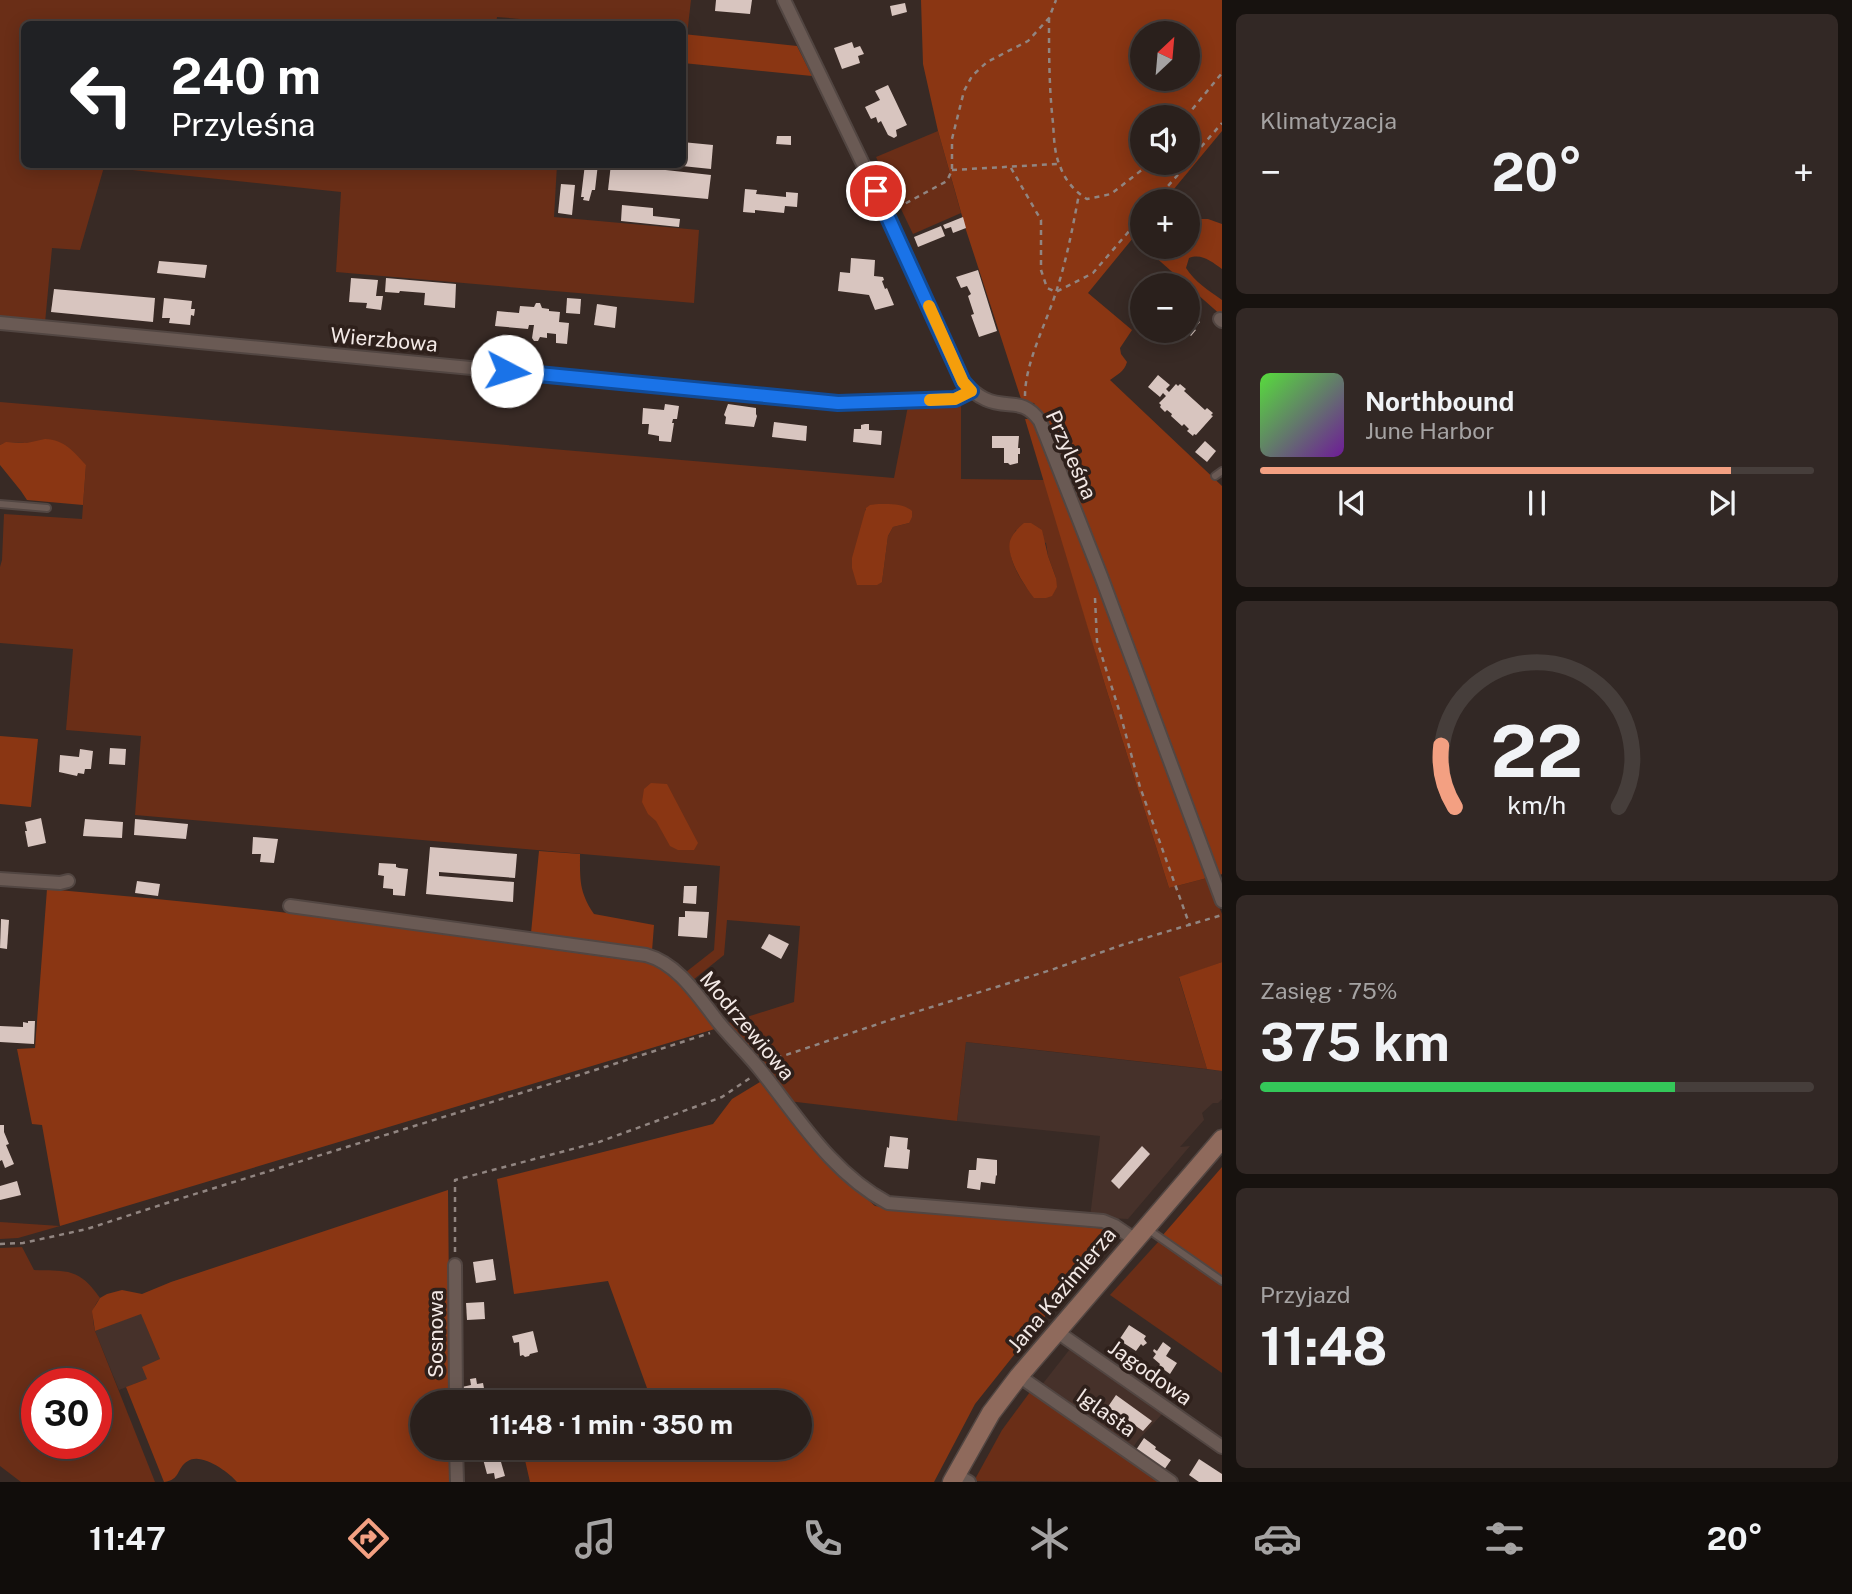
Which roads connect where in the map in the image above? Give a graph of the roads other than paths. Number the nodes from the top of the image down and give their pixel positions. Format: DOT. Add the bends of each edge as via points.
graph roads {
  1 [pos="784,0"];
  2 [pos="0,323"];
  3 [pos="971,391"];
  4 [pos="1222,471"];
  5 [pos="1215,476"];
  6 [pos="0,504"];
  7 [pos="47,508"];
  8 [pos="0,879"];
  9 [pos="68,881"];
  10 [pos="1222,901"];
  11 [pos="290,906"];
  12 [pos="1222,1139"];
  13 [pos="1140,1233"];
  14 [pos="455,1265"];
  15 [pos="1222,1281"];
  16 [pos="1056,1331"];
  17 [pos="1018,1376"];
  18 [pos="456,1390"];
  19 [pos="1222,1447"];
  20 [pos="456,1460"];
  21 [pos="959,1480"];
  22 [pos="457,1482"];
  23 [pos="1171,1482"];
  1 -- 3 [label="street"];
  2 -- 3 [label="street, Wierzbowa" via="838,403 955,399"];
  3 -- 10 [label="street, Przyleśna" via="986,400 1025,407 1040,421"];
  4 -- 5 [label="lane"];
  6 -- 7 [label="lane"];
  8 -- 9 [label="street"];
  11 -- 13 [label="street, Modrzewiowa" via="660,959 679,974 823,1149 872,1194 888,1203 1103,1221"];
  12 -- 13 [label="main road, Jana Kazimierza"];
  13 -- 15 [label="lane"];
  13 -- 16 [label="main road, Jana Kazimierza"];
  14 -- 18 [label="street, Sosnowa"];
  16 -- 17 [label="main road, Jana Kazimierza"];
  16 -- 19 [label="street, Jagodowa"];
  17 -- 21 [label="main road, Jana Kazimierza" via="991,1413"];
  17 -- 23 [label="street, Iglasta"];
  20 -- 22 [label="street"];
}
